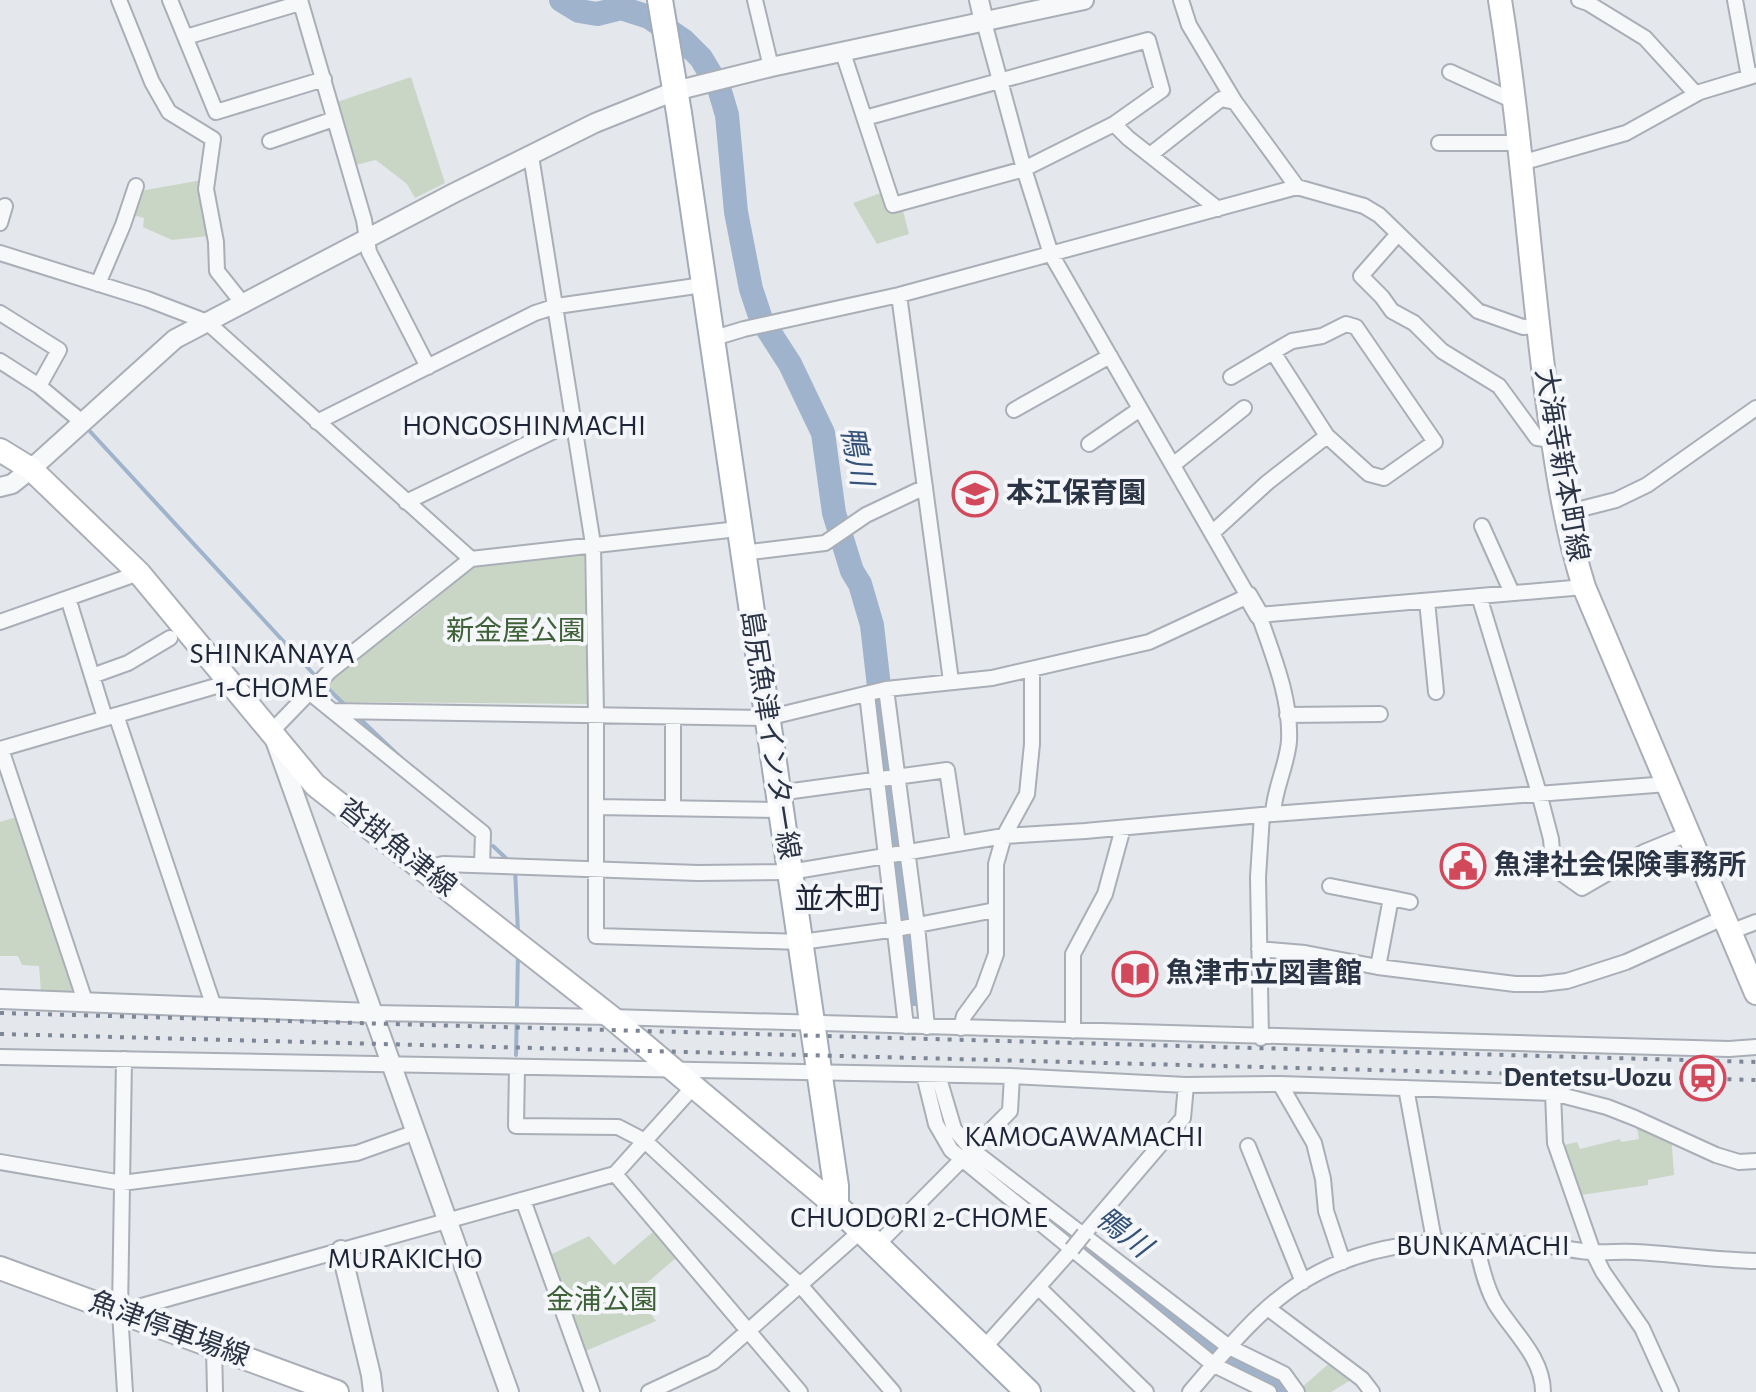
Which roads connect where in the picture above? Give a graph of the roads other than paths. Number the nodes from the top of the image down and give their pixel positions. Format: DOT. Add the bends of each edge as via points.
graph roads {
  1 [pos="119,0"];
  2 [pos="170,0"];
  3 [pos="755,0"];
  4 [pos="979,0"];
  5 [pos="1084,0"];
  6 [pos="1181,0"];
  7 [pos="1500,0"];
  8 [pos="1579,0"];
  9 [pos="1735,0"];
  10 [pos="300,1"];
  11 [pos="660,2"];
  12 [pos="984,22"];
  13 [pos="186,37"];
  14 [pos="843,53"];
  15 [pos="771,67"];
  16 [pos="1450,72"];
  17 [pos="1753,76"];
  18 [pos="324,79"];
  19 [pos="1000,80"];
  20 [pos="675,91"];
  21 [pos="1696,94"];
  22 [pos="1514,101"];
  23 [pos="1235,102"];
  24 [pos="865,118"];
  25 [pos="334,119"];
  26 [pos="1114,124"];
  27 [pos="270,141"];
  28 [pos="1439,143"];
  29 [pos="1520,153"];
  30 [pos="1150,155"];
  31 [pos="531,156"];
  32 [pos="1024,169"];
  33 [pos="136,186"];
  34 [pos="1297,187"];
  35 [pos="5,206"];
  36 [pos="1218,209"];
  37 [pos="0,223"];
  38 [pos="1397,235"];
  39 [pos="367,239"];
  40 [pos="0,253"];
  41 [pos="1051,254"];
  42 [pos="98,284"];
  43 [pos="703,285"];
  44 [pos="899,295"];
  45 [pos="244,305"];
  46 [pos="557,306"];
  47 [pos="0,313"];
  48 [pos="207,322"];
  49 [pos="1539,326"];
  50 [pos="711,339"];
  51 [pos="1273,352"];
  52 [pos="1110,356"];
  53 [pos="0,361"];
  54 [pos="428,367"];
  55 [pos="1231,377"];
  56 [pos="39,386"];
  57 [pos="1244,408"];
  58 [pos="1756,408"];
  59 [pos="1140,409"];
  60 [pos="1014,410"];
  61 [pos="575,421"];
  62 [pos="82,422"];
  63 [pos="317,422"];
  64 [pos="1327,436"];
  65 [pos="1553,440"];
  66 [pos="1089,444"];
  67 [pos="0,450"];
  68 [pos="1173,465"];
  69 [pos="31,469"];
  70 [pos="0,487"];
  71 [pos="925,487"];
  72 [pos="406,502"];
  73 [pos="1565,513"];
  74 [pos="1482,526"];
  75 [pos="1212,533"];
  76 [pos="740,541"];
  77 [pos="593,544"];
  78 [pos="471,559"];
  79 [pos="139,573"];
  80 [pos="1584,587"];
  81 [pos="1512,593"];
  82 [pos="1248,596"];
  83 [pos="1479,596"];
  84 [pos="68,598"];
  85 [pos="1427,601"];
  86 [pos="1259,615"];
  87 [pos="0,622"];
  88 [pos="170,638"];
  89 [pos="1032,669"];
  90 [pos="92,676"];
  91 [pos="951,681"];
  92 [pos="230,682"];
  93 [pos="886,689"];
  94 [pos="309,692"];
  95 [pos="1436,692"];
  96 [pos="867,694"];
  97 [pos="332,711"];
  98 [pos="596,714"];
  99 [pos="1380,714"];
  100 [pos="1287,715"];
  101 [pos="110,716"];
  102 [pos="673,718"];
  103 [pos="767,718"];
  104 [pos="272,731"];
  105 [pos="0,749"];
  106 [pos="897,777"];
  107 [pos="877,780"];
  108 [pos="1668,784"];
  109 [pos="1539,793"];
  110 [pos="779,802"];
  111 [pos="596,807"];
  112 [pos="673,808"];
  113 [pos="1268,814"];
  114 [pos="1123,828"];
  115 [pos="1688,834"];
  116 [pos="1004,836"];
  117 [pos="958,843"];
  118 [pos="907,853"];
  119 [pos="887,856"];
  120 [pos="482,865"];
  121 [pos="425,868"];
  122 [pos="596,868"];
  123 [pos="790,872"];
  124 [pos="1330,886"];
  125 [pos="1391,898"];
  126 [pos="1410,902"];
  127 [pos="995,910"];
  128 [pos="1756,922"];
  129 [pos="1727,925"];
  130 [pos="907,928"];
  131 [pos="801,942"];
  132 [pos="1259,949"];
  133 [pos="1378,967"];
  134 [pos="1756,993"];
  135 [pos="0,999"];
  136 [pos="85,1001"];
  137 [pos="214,1007"];
  138 [pos="371,1013"];
  139 [pos="611,1017"];
  140 [pos="812,1025"];
  141 [pos="906,1026"];
  142 [pos="927,1027"];
  143 [pos="961,1028"];
  144 [pos="1073,1031"];
  145 [pos="1261,1038"];
  146 [pos="1756,1047"];
  147 [pos="0,1057"];
  148 [pos="124,1059"];
  149 [pos="392,1066"];
  150 [pos="517,1067"];
  151 [pos="674,1069"];
  152 [pos="819,1073"];
  153 [pos="931,1075"];
  154 [pos="1012,1076"];
  155 [pos="1280,1084"];
  156 [pos="1186,1085"];
  157 [pos="694,1086"];
  158 [pos="1406,1088"];
  159 [pos="1553,1093"];
  160 [pos="416,1132"];
  161 [pos="645,1141"];
  162 [pos="1248,1146"];
  163 [pos="967,1154"];
  164 [pos="1756,1161"];
  165 [pos="0,1162"];
  166 [pos="615,1174"];
  167 [pos="122,1183"];
  168 [pos="523,1200"];
  169 [pos="836,1206"];
  170 [pos="449,1220"];
  171 [pos="870,1237"];
  172 [pos="1434,1240"];
  173 [pos="1476,1242"];
  174 [pos="341,1250"];
  175 [pos="1593,1252"];
  176 [pos="1756,1261"];
  177 [pos="1343,1262"];
  178 [pos="0,1268"];
  179 [pos="1303,1282"];
  180 [pos="801,1286"];
  181 [pos="1038,1287"];
  182 [pos="1269,1309"];
  183 [pos="120,1312"];
  184 [pos="749,1330"];
  185 [pos="214,1347"];
  186 [pos="1228,1347"];
  187 [pos="983,1349"];
  188 [pos="1215,1363"];
  189 [pos="125,1392"];
  190 [pos="215,1392"];
  191 [pos="337,1392"];
  192 [pos="373,1392"];
  193 [pos="509,1392"];
  194 [pos="592,1392"];
  195 [pos="649,1392"];
  196 [pos="800,1392"];
  197 [pos="893,1392"];
  198 [pos="1028,1392"];
  199 [pos="1146,1392"];
  200 [pos="1190,1392"];
  201 [pos="1269,1392"];
  202 [pos="1297,1392"];
  203 [pos="1372,1392"];
  204 [pos="1543,1392"];
  205 [pos="1671,1392"];
  1 -- 45 [label="street" via="169,112 213,139 206,189 217,271"];
  2 -- 13 [label="street"];
  3 -- 15 [label="street"];
  4 -- 12 [label="street"];
  5 -- 12 [label="street"];
  6 -- 23 [label="street" via="1189,25"];
  7 -- 22 [label="main road, 大海寺新本町線"];
  8 -- 21 [label="street" via="1645,38"];
  9 -- 17 [label="street"];
  10 -- 13 [label="street"];
  10 -- 18 [label="street"];
  11 -- 20 [label="main road, 島尻魚津インター線"];
  12 -- 14 [label="street"];
  12 -- 19 [label="street"];
  13 -- 18 [label="street" via="216,112"];
  14 -- 15 [label="street"];
  14 -- 24 [label="street"];
  15 -- 20 [label="street"];
  16 -- 22 [label="street"];
  17 -- 21 [label="street"];
  18 -- 25 [label="street"];
  19 -- 24 [label="street"];
  19 -- 26 [label="street" via="1148,40 1162,90"];
  19 -- 32 [label="street"];
  20 -- 31 [label="street"];
  20 -- 43 [label="main road, 島尻魚津インター線"];
  21 -- 29 [label="street" via="1626,133"];
  22 -- 29 [label="main road, 大海寺新本町線"];
  23 -- 30 [label="street" via="1221,99"];
  23 -- 34 [label="street"];
  24 -- 32 [label="street" via="893,205"];
  25 -- 27 [label="street"];
  25 -- 39 [label="street"];
  26 -- 30 [label="street"];
  26 -- 32 [label="street"];
  28 -- 29 [label="street"];
  29 -- 49 [label="main road, 大海寺新本町線"];
  30 -- 36 [label="street"];
  31 -- 39 [label="street"];
  31 -- 46 [label="street"];
  32 -- 41 [label="street"];
  33 -- 42 [label="street"];
  34 -- 36 [label="street"];
  34 -- 38 [label="street" via="1364,206"];
  35 -- 37 [label="street"];
  36 -- 41 [label="street"];
  38 -- 49 [label="street" via="1478,311 1523,327"];
  38 -- 65 [label="street" via="1361,276 1392,311 1414,323 1442,351 1499,386 1537,438"];
  39 -- 45 [label="street"];
  39 -- 54 [label="street"];
  40 -- 42 [label="street"];
  41 -- 44 [label="street"];
  41 -- 52 [label="street"];
  42 -- 48 [label="street"];
  43 -- 46 [label="street"];
  43 -- 50 [label="main road, 島尻魚津インター線"];
  44 -- 50 [label="street"];
  44 -- 71 [label="street"];
  45 -- 48 [label="street"];
  46 -- 54 [label="street"];
  46 -- 61 [label="street"];
  47 -- 56 [label="street" via="59,350"];
  48 -- 62 [label="street" via="175,339"];
  48 -- 63 [label="street"];
  49 -- 65 [label="main road, 大海寺新本町線"];
  50 -- 76 [label="main road, 島尻魚津インター線"];
  51 -- 55 [label="street"];
  51 -- 64 [label="street"];
  51 -- 64 [label="street" via="1346,324 1356,327 1435,442 1384,478 1369,474"];
  52 -- 59 [label="street"];
  52 -- 60 [label="street"];
  53 -- 56 [label="street"];
  54 -- 63 [label="street"];
  56 -- 62 [label="street"];
  57 -- 68 [label="street"];
  58 -- 73 [label="street" via="1647,485 1616,500"];
  59 -- 66 [label="street"];
  59 -- 68 [label="street"];
  61 -- 72 [label="street"];
  61 -- 77 [label="street"];
  62 -- 69 [label="street"];
  63 -- 72 [label="street"];
  64 -- 75 [label="street"];
  65 -- 73 [label="main road, 大海寺新本町線"];
  67 -- 69 [label="main road, 沓掛魚津線"];
  68 -- 75 [label="street"];
  69 -- 70 [label="street"];
  69 -- 79 [label="main road, 沓掛魚津線"];
  71 -- 76 [label="street" via="866,515 825,543"];
  71 -- 91 [label="street"];
  72 -- 78 [label="street"];
  73 -- 80 [label="main road, 大海寺新本町線"];
  74 -- 81 [label="street"];
  75 -- 82 [label="street"];
  76 -- 77 [label="street"];
  76 -- 103 [label="main road, 島尻魚津インター線"];
  77 -- 78 [label="street"];
  77 -- 98 [label="street"];
  78 -- 94 [label="street"];
  79 -- 84 [label="street"];
  79 -- 92 [label="main road, 沓掛魚津線"];
  80 -- 81 [label="street"];
  80 -- 108 [label="main road, 大海寺新本町線"];
  81 -- 83 [label="street"];
  82 -- 86 [label="street"];
  82 -- 89 [label="street" via="1149,642"];
  83 -- 85 [label="street"];
  83 -- 109 [label="street"];
  84 -- 87 [label="street"];
  84 -- 90 [label="street"];
  85 -- 86 [label="street"];
  85 -- 95 [label="street"];
  86 -- 100 [label="street" via="1280,675"];
  88 -- 90 [label="street" via="128,663"];
  89 -- 91 [label="street"];
  89 -- 116 [label="street" via="1027,794"];
  90 -- 101 [label="street"];
  91 -- 93 [label="street"];
  92 -- 101 [label="street"];
  92 -- 104 [label="main road, 沓掛魚津線"];
  93 -- 96 [label="street"];
  93 -- 106 [label="street"];
  94 -- 97 [label="street"];
  94 -- 104 [label="street"];
  96 -- 103 [label="street"];
  96 -- 107 [label="street"];
  97 -- 98 [label="street"];
  97 -- 120 [label="street" via="483,833"];
  98 -- 102 [label="street"];
  98 -- 111 [label="street"];
  99 -- 100 [label="street"];
  100 -- 113 [label="street" via="1289,745"];
  101 -- 105 [label="street"];
  101 -- 137 [label="street"];
  102 -- 103 [label="street"];
  102 -- 112 [label="street"];
  103 -- 110 [label="main road, 島尻魚津インター線"];
  104 -- 121 [label="main road, 沓掛魚津線" via="315,785"];
  104 -- 138 [label="street"];
  105 -- 136 [label="street"];
  106 -- 107 [label="street"];
  106 -- 117 [label="street" via="947,770"];
  106 -- 118 [label="street"];
  107 -- 110 [label="street"];
  107 -- 119 [label="street"];
  108 -- 109 [label="street"];
  108 -- 115 [label="main road, 大海寺新本町線"];
  109 -- 113 [label="street"];
  109 -- 115 [label="street" via="1553,863 1582,888"];
  110 -- 112 [label="street"];
  110 -- 123 [label="main road, 島尻魚津インター線"];
  111 -- 112 [label="street"];
  111 -- 122 [label="street"];
  113 -- 114 [label="street"];
  113 -- 132 [label="street" via="1258,877"];
  114 -- 116 [label="street"];
  114 -- 144 [label="street" via="1105,894 1073,954"];
  115 -- 129 [label="main road, 大海寺新本町線"];
  116 -- 117 [label="street"];
  116 -- 127 [label="street" via="996,864"];
  117 -- 118 [label="street"];
  118 -- 119 [label="street"];
  118 -- 130 [label="street"];
  119 -- 123 [label="street"];
  119 -- 130 [label="street"];
  120 -- 121 [label="street"];
  120 -- 122 [label="street"];
  121 -- 139 [label="main road, 沓掛魚津線"];
  122 -- 123 [label="street"];
  122 -- 131 [label="street" via="596,936"];
  123 -- 131 [label="main road, 島尻魚津インター線"];
  124 -- 125 [label="street"];
  125 -- 126 [label="street"];
  125 -- 133 [label="street"];
  127 -- 130 [label="street"];
  127 -- 143 [label="street" via="996,954"];
  128 -- 129 [label="street"];
  129 -- 133 [label="street" via="1567,981 1515,984"];
  129 -- 134 [label="main road, 大海寺新本町線"];
  130 -- 131 [label="street"];
  130 -- 141 [label="street"];
  130 -- 142 [label="street"];
  131 -- 140 [label="main road, 島尻魚津インター線"];
  132 -- 133 [label="street"];
  132 -- 145 [label="street"];
  135 -- 136 [label="street"];
  136 -- 137 [label="street"];
  137 -- 138 [label="street"];
  138 -- 139 [label="street"];
  138 -- 149 [label="street"];
  139 -- 140 [label="street"];
  139 -- 151 [label="main road, 沓掛魚津線"];
  140 -- 141 [label="street"];
  140 -- 152 [label="main road, 島尻魚津インター線"];
  141 -- 142 [label="street"];
  142 -- 143 [label="street"];
  143 -- 144 [label="street"];
  144 -- 145 [label="street"];
  145 -- 146 [label="street"];
  147 -- 148 [label="street"];
  148 -- 149 [label="street"];
  148 -- 167 [label="street"];
  149 -- 150 [label="street"];
  149 -- 160 [label="street"];
  150 -- 151 [label="street"];
  150 -- 161 [label="street" via="516,1126 618,1127"];
  151 -- 152 [label="street"];
  151 -- 157 [label="main road, 沓掛魚津線"];
  152 -- 153 [label="street"];
  152 -- 169 [label="main road, 島尻魚津インター線"];
  153 -- 154 [label="street"];
  153 -- 163 [label="street" via="936,1124 951,1150"];
  154 -- 156 [label="street"];
  154 -- 163 [label="street" via="1010,1111"];
  155 -- 156 [label="street"];
  155 -- 158 [label="street"];
  155 -- 177 [label="street" via="1314,1143 1326,1211"];
  156 -- 181 [label="street, bridge" via="1183,1118"];
  157 -- 161 [label="street"];
  157 -- 169 [label="main road, 沓掛魚津線"];
  158 -- 159 [label="street"];
  158 -- 172 [label="street"];
  159 -- 164 [label="street" via="1607,1107 1716,1155"];
  159 -- 175 [label="street" via="1555,1143"];
  160 -- 167 [label="street" via="357,1153"];
  160 -- 170 [label="street"];
  161 -- 166 [label="street"];
  161 -- 180 [label="street"];
  162 -- 179 [label="street"];
  163 -- 171 [label="street"];
  163 -- 186 [label="street"];
  163 -- 188 [label="street"];
  165 -- 167 [label="street"];
  166 -- 168 [label="street"];
  166 -- 184 [label="street"];
  167 -- 183 [label="street"];
  168 -- 170 [label="street"];
  168 -- 194 [label="street"];
  169 -- 171 [label="main road"];
  170 -- 174 [label="street"];
  170 -- 193 [label="street"];
  171 -- 180 [label="street"];
  171 -- 187 [label="main road"];
  172 -- 173 [label="street"];
  172 -- 177 [label="street" via="1391,1246"];
  173 -- 175 [label="street"];
  173 -- 204 [label="street" via="1493,1300 1525,1342"];
  174 -- 183 [label="street"];
  174 -- 192 [label="street"];
  175 -- 176 [label="street"];
  175 -- 205 [label="street" via="1642,1328"];
  177 -- 179 [label="street"];
  178 -- 183 [label="main road, 魚津停車場線"];
  179 -- 182 [label="street"];
  180 -- 184 [label="street"];
  180 -- 197 [label="street"];
  181 -- 187 [label="street"];
  181 -- 199 [label="street"];
  182 -- 186 [label="street"];
  182 -- 203 [label="street"];
  183 -- 185 [label="main road, 魚津停車場線"];
  183 -- 189 [label="street"];
  184 -- 195 [label="street" via="713,1362"];
  184 -- 196 [label="street"];
  185 -- 190 [label="street"];
  185 -- 191 [label="main road, 魚津停車場線"];
  186 -- 188 [label="street"];
  186 -- 202 [label="street" via="1284,1374"];
  187 -- 198 [label="main road"];
  188 -- 200 [label="street"];
  188 -- 201 [label="street"];
}
